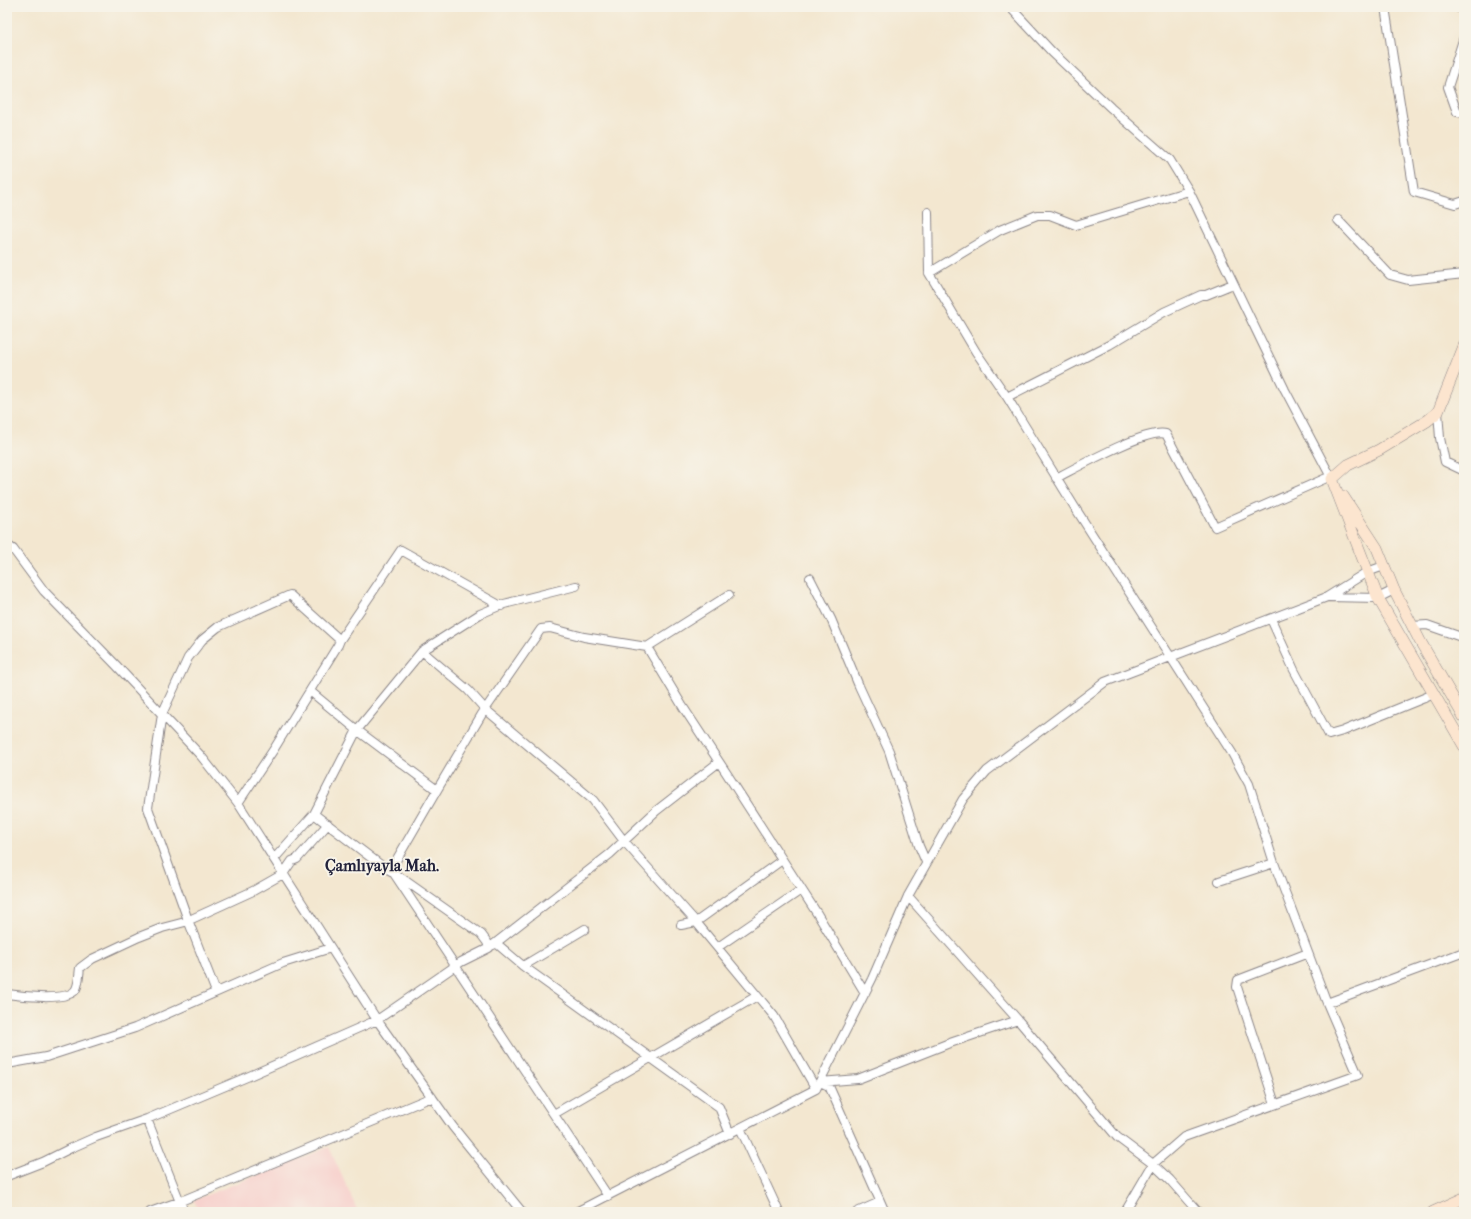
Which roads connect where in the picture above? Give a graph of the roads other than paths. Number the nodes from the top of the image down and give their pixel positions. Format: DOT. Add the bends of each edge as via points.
graph roads {
  1 [pos="1010,7"];
  2 [pos="1385,7"];
  3 [pos="1459,7"];
  4 [pos="1464,9"];
  5 [pos="1464,37"];
  6 [pos="1464,113"];
  7 [pos="1189,191"];
  8 [pos="1464,201"];
  9 [pos="928,212"];
  10 [pos="1338,220"];
  11 [pos="929,273"];
  12 [pos="1464,274"];
  13 [pos="1233,284"];
  14 [pos="1464,346"];
  15 [pos="1007,397"];
  16 [pos="1438,412"];
  17 [pos="1464,471"];
  18 [pos="1056,478"];
  19 [pos="1331,478"];
  20 [pos="7,545"];
  21 [pos="1384,566"];
  22 [pos="1367,572"];
  23 [pos="810,578"];
  24 [pos="576,586"];
  25 [pos="1394,590"];
  26 [pos="729,595"];
  27 [pos="1327,597"];
  28 [pos="1378,598"];
  29 [pos="501,606"];
  30 [pos="1272,619"];
  31 [pos="1412,626"];
  32 [pos="1464,638"];
  33 [pos="340,640"];
  34 [pos="647,647"];
  35 [pos="422,651"];
  36 [pos="1170,658"];
  37 [pos="310,691"];
  38 [pos="1434,694"];
  39 [pos="485,709"];
  40 [pos="162,714"];
  41 [pos="1464,717"];
  42 [pos="357,730"];
  43 [pos="1464,746"];
  44 [pos="719,762"];
  45 [pos="437,790"];
  46 [pos="238,803"];
  47 [pos="314,814"];
  48 [pos="328,824"];
  49 [pos="624,841"];
  50 [pos="274,859"];
  51 [pos="782,860"];
  52 [pos="926,862"];
  53 [pos="1274,862"];
  54 [pos="393,872"];
  55 [pos="283,874"];
  56 [pos="1219,881"];
  57 [pos="801,890"];
  58 [pos="908,896"];
  59 [pos="188,920"];
  60 [pos="696,922"];
  61 [pos="681,925"];
  62 [pos="585,929"];
  63 [pos="496,943"];
  64 [pos="718,947"];
  65 [pos="331,948"];
  66 [pos="489,948"];
  67 [pos="1464,952"];
  68 [pos="1308,953"];
  69 [pos="455,966"];
  70 [pos="523,966"];
  71 [pos="216,992"];
  72 [pos="865,993"];
  73 [pos="7,994"];
  74 [pos="757,996"];
  75 [pos="1327,1003"];
  76 [pos="377,1020"];
  77 [pos="1018,1020"];
  78 [pos="649,1058"];
  79 [pos="7,1064"];
  80 [pos="818,1086"];
  81 [pos="432,1097"];
  82 [pos="1275,1104"];
  83 [pos="554,1114"];
  84 [pos="147,1119"];
  85 [pos="740,1128"];
  86 [pos="730,1134"];
  87 [pos="1153,1164"];
  88 [pos="7,1176"];
  89 [pos="608,1196"];
  90 [pos="1464,1198"];
  91 [pos="181,1201"];
  92 [pos="880,1202"];
  93 [pos="150,1212"];
  94 [pos="184,1212"];
  95 [pos="522,1212"];
  96 [pos="576,1212"];
  97 [pos="779,1212"];
  98 [pos="857,1212"];
  99 [pos="884,1212"];
  100 [pos="1125,1212"];
  101 [pos="1198,1212"];
  102 [pos="1433,1212"];
  1 -- 7 [label="street" via="1052,52 1170,160"];
  2 -- 8 [label="street" via="1414,192 1455,204"];
  3 -- 4 [label="street"];
  5 -- 6 [label="street" via="1448,87 1457,112"];
  7 -- 11 [label="street" via="1076,225 1050,215 1037,215 1000,230"];
  7 -- 13 [label="street"];
  9 -- 11 [label="street"];
  10 -- 12 [label="street" via="1390,275 1408,280"];
  11 -- 15 [label="street" via="976,352"];
  13 -- 15 [label="street" via="1164,312 1109,345"];
  13 -- 19 [label="street"];
  14 -- 16 [label="street"];
  15 -- 18 [label="street"];
  16 -- 17 [label="street" via="1445,462"];
  16 -- 19 [label="street" via="1379,450 1348,465"];
  18 -- 19 [label="street" via="1124,444 1153,434 1166,434 1215,526"];
  18 -- 36 [label="street"];
  19 -- 21 [label="street" via="1377,548"];
  19 -- 22 [label="street"];
  20 -- 40 [label="street" via="13,549 44,591"];
  21 -- 22 [label="street"];
  21 -- 25 [label="street"];
  22 -- 27 [label="street"];
  22 -- 28 [label="street"];
  23 -- 52 [label="street" via="889,751"];
  24 -- 29 [label="street"];
  25 -- 28 [label="street"];
  25 -- 31 [label="street"];
  26 -- 34 [label="street"];
  27 -- 28 [label="street"];
  27 -- 30 [label="street"];
  28 -- 38 [label="street"];
  29 -- 33 [label="street" via="401,550"];
  29 -- 35 [label="street" via="480,614"];
  30 -- 36 [label="street"];
  30 -- 38 [label="street" via="1294,670 1329,735"];
  31 -- 32 [label="street" via="1427,625"];
  31 -- 41 [label="street"];
  33 -- 37 [label="street"];
  33 -- 40 [label="street" via="288,594 218,627 202,640 188,658"];
  34 -- 39 [label="street" via="584,637 550,628 541,629"];
  34 -- 44 [label="street"];
  35 -- 39 [label="street" via="468,690"];
  35 -- 42 [label="street"];
  36 -- 52 [label="street" via="1105,682 987,771 963,799"];
  36 -- 53 [label="street" via="1232,753 1249,784"];
  37 -- 42 [label="street"];
  37 -- 46 [label="street"];
  38 -- 43 [label="street"];
  39 -- 45 [label="street"];
  39 -- 49 [label="street" via="593,800"];
  40 -- 46 [label="street" via="201,756"];
  40 -- 59 [label="street" via="148,808"];
  42 -- 45 [label="street"];
  42 -- 47 [label="street"];
  44 -- 49 [label="street" via="656,811"];
  44 -- 51 [label="street"];
  45 -- 54 [label="street" via="394,864"];
  46 -- 50 [label="street"];
  47 -- 48 [label="street"];
  47 -- 50 [label="street"];
  48 -- 54 [label="street"];
  48 -- 55 [label="street" via="297,860 292,861"];
  49 -- 60 [label="street"];
  49 -- 63 [label="street"];
  50 -- 55 [label="street"];
  51 -- 57 [label="street"];
  51 -- 60 [label="street"];
  52 -- 58 [label="street"];
  53 -- 56 [label="street"];
  53 -- 68 [label="street"];
  54 -- 66 [label="street" via="480,934"];
  54 -- 69 [label="street"];
  55 -- 59 [label="street"];
  55 -- 65 [label="street"];
  57 -- 64 [label="street"];
  57 -- 72 [label="street"];
  58 -- 72 [label="street"];
  58 -- 77 [label="street"];
  59 -- 71 [label="street"];
  59 -- 73 [label="street" via="145,935 92,959 80,968 76,990 72,993 63,996 31,997"];
  60 -- 61 [label="street"];
  60 -- 64 [label="street"];
  62 -- 70 [label="street"];
  63 -- 66 [label="street"];
  63 -- 70 [label="street"];
  64 -- 74 [label="street"];
  65 -- 71 [label="street" via="283,963"];
  65 -- 76 [label="street"];
  66 -- 69 [label="street"];
  67 -- 75 [label="street"];
  68 -- 75 [label="street"];
  68 -- 82 [label="street" via="1238,980 1237,987"];
  69 -- 76 [label="street"];
  69 -- 83 [label="street"];
  70 -- 78 [label="street"];
  71 -- 79 [label="street" via="135,1028 46,1057"];
  72 -- 80 [label="street"];
  74 -- 78 [label="street"];
  74 -- 80 [label="street" via="774,1016"];
  75 -- 82 [label="street" via="1358,1075"];
  76 -- 81 [label="street"];
  76 -- 84 [label="street"];
  77 -- 80 [label="street" via="858,1079"];
  77 -- 87 [label="street" via="1117,1137"];
  78 -- 83 [label="street"];
  78 -- 86 [label="street" via="719,1107"];
  80 -- 85 [label="street"];
  80 -- 92 [label="street" via="829,1086"];
  81 -- 91 [label="street"];
  81 -- 95 [label="street"];
  82 -- 87 [label="street" via="1184,1137"];
  83 -- 89 [label="street"];
  84 -- 88 [label="street" via="96,1137"];
  84 -- 91 [label="street"];
  85 -- 86 [label="street"];
  85 -- 97 [label="street"];
  86 -- 89 [label="street"];
  87 -- 100 [label="street"];
  87 -- 101 [label="street"];
  89 -- 96 [label="street"];
  90 -- 102 [label="street"];
  91 -- 93 [label="street"];
  91 -- 94 [label="street"];
  92 -- 98 [label="street"];
  92 -- 99 [label="street"];
}
